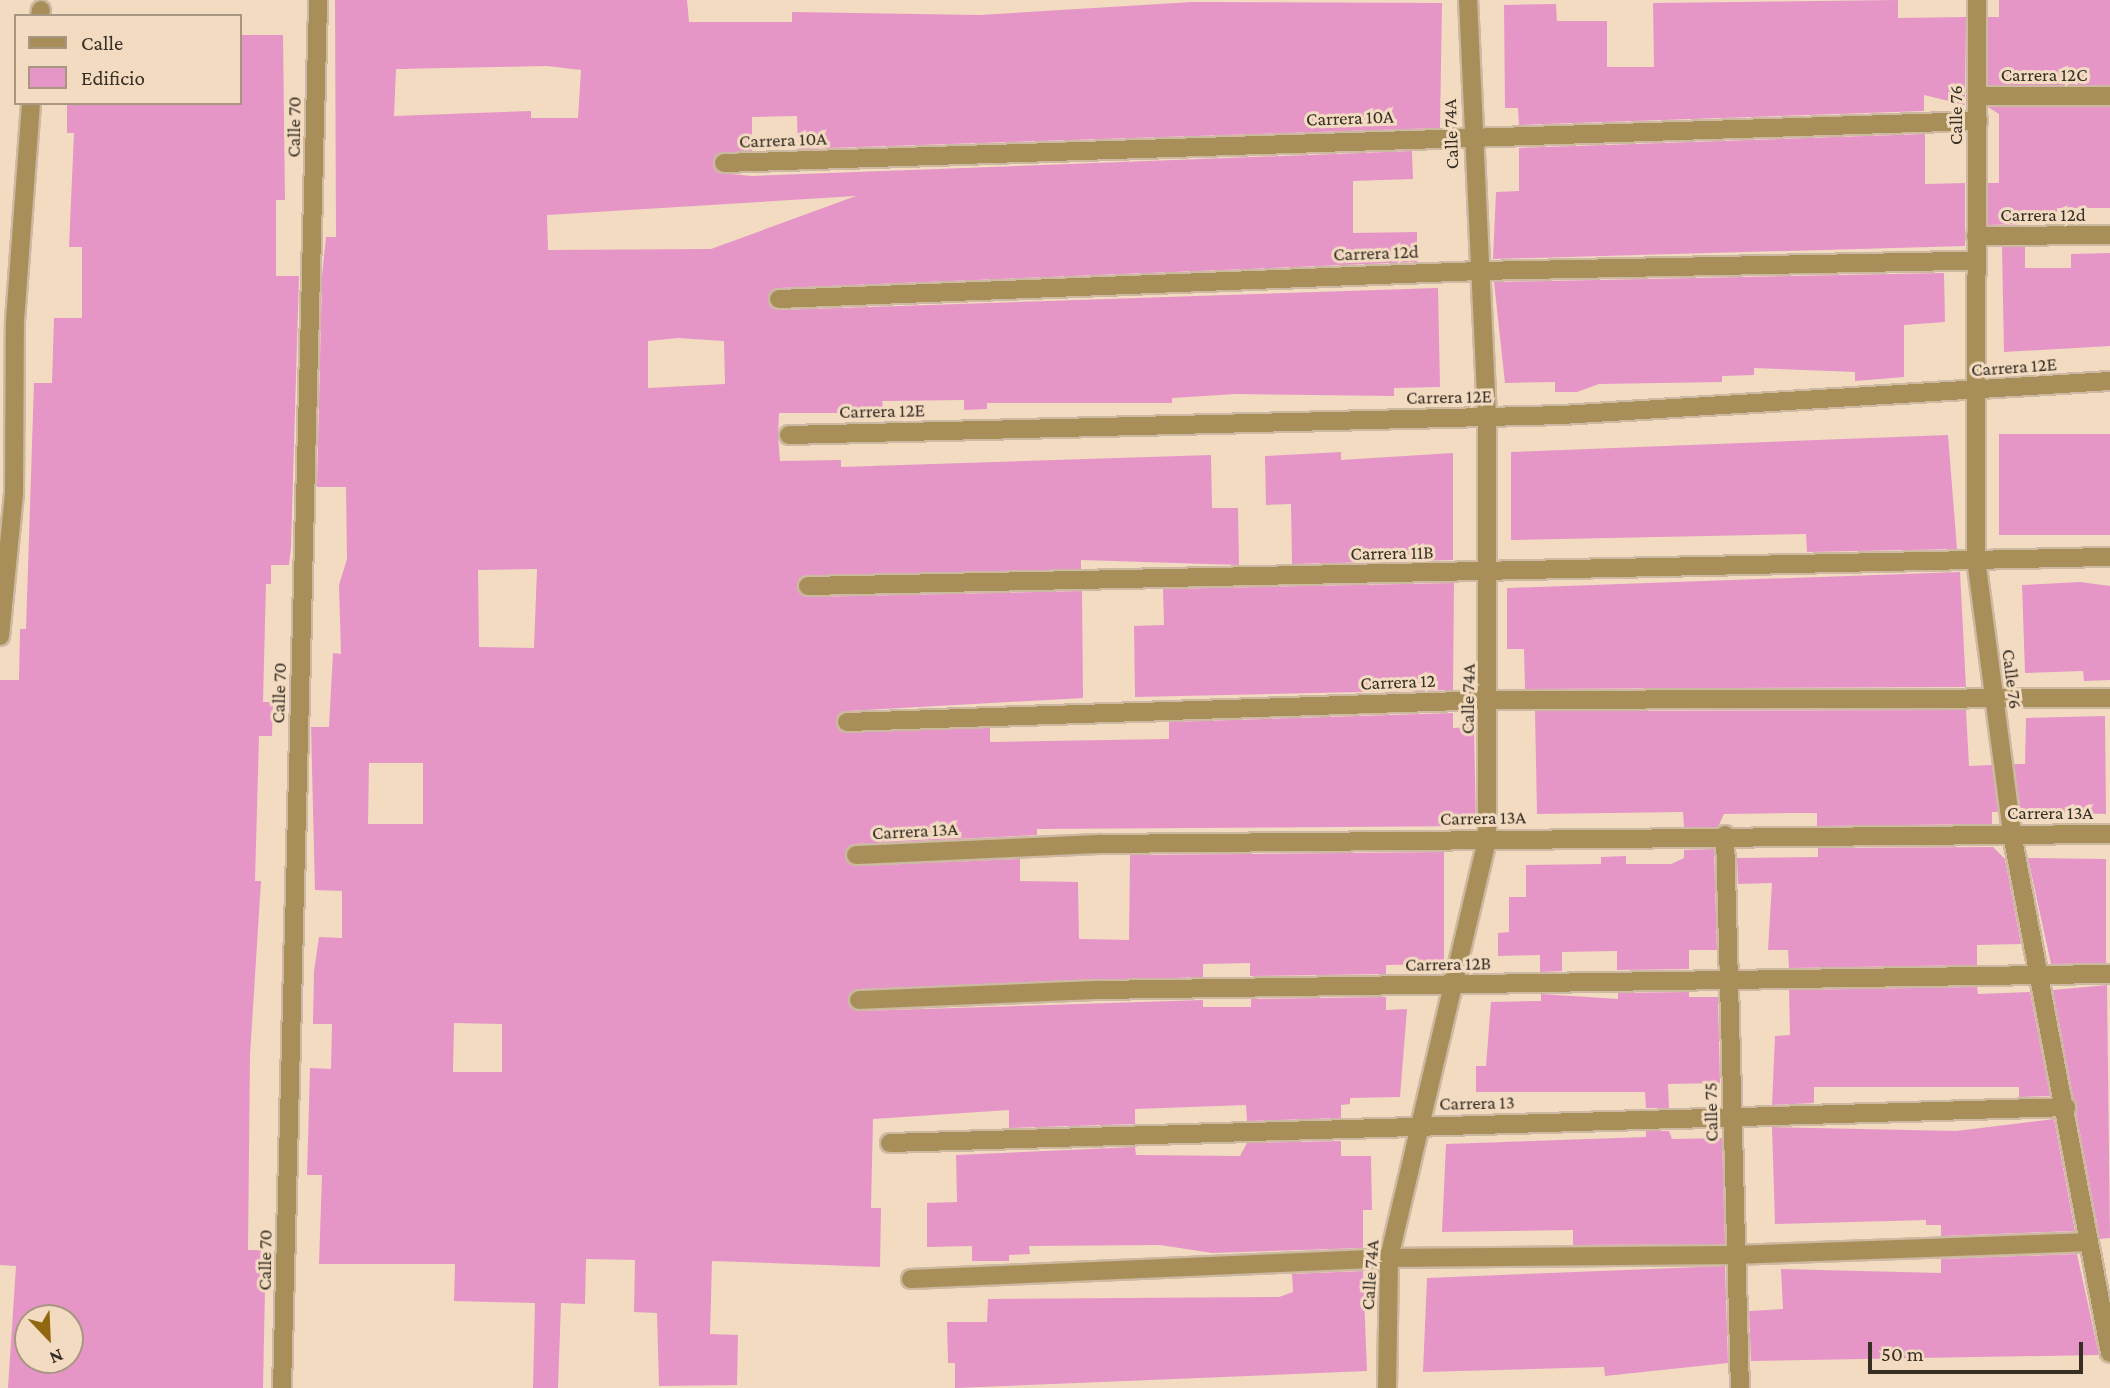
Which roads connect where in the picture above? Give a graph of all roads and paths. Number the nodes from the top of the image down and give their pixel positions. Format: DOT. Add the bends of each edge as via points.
graph roads {
  1 [pos="318,0"];
  2 [pos="1468,0"];
  3 [pos="1977,0"];
  4 [pos="1978,96"];
  5 [pos="2110,96"];
  6 [pos="32,105"];
  7 [pos="1978,121"];
  8 [pos="1472,134"];
  9 [pos="724,163"];
  10 [pos="2110,235"];
  11 [pos="1976,236"];
  12 [pos="1976,261"];
  13 [pos="1479,271"];
  14 [pos="779,299"];
  15 [pos="2110,381"];
  16 [pos="1972,392"];
  17 [pos="1486,417"];
  18 [pos="789,435"];
  19 [pos="2110,556"];
  20 [pos="1976,559"];
  21 [pos="1490,572"];
  22 [pos="808,586"];
  23 [pos="0,635"];
  24 [pos="2110,698"];
  25 [pos="1490,699"];
  26 [pos="1993,699"];
  27 [pos="847,722"];
  28 [pos="2012,834"];
  29 [pos="2110,834"];
  30 [pos="1725,835"];
  31 [pos="1487,839"];
  32 [pos="856,855"];
  33 [pos="2110,974"];
  34 [pos="2038,978"];
  35 [pos="1729,981"];
  36 [pos="1453,985"];
  37 [pos="859,1000"];
  38 [pos="2066,1107"];
  39 [pos="1732,1119"];
  40 [pos="1417,1126"];
  41 [pos="890,1143"];
  42 [pos="2090,1249"];
  43 [pos="1736,1255"];
  44 [pos="2110,1256"];
  45 [pos="1389,1258"];
  46 [pos="911,1279"];
  47 [pos="2110,1353"];
  48 [pos="282,1388"];
  49 [pos="1387,1388"];
  50 [pos="1740,1388"];
  1 -- 48 [label="street, Calle 70"];
  2 -- 8 [label="street, Calle 74A"];
  3 -- 4 [label="street, Calle 76"];
  4 -- 5 [label="street, Carrera 12C"];
  4 -- 7 [label="street, Calle 76"];
  6 -- 23 [label="street" via="15,321 14,492"];
  7 -- 8 [label="street, Carrera 10A"];
  7 -- 11 [label="street, Calle 76"];
  8 -- 9 [label="street, Carrera 10A"];
  8 -- 13 [label="street, Calle 74A"];
  10 -- 11 [label="street, Carrera 12d"];
  11 -- 12 [label="street, Calle 76"];
  12 -- 13 [label="street, Carrera 12d"];
  12 -- 16 [label="street, Calle 76"];
  13 -- 14 [label="street, Carrera 12d"];
  13 -- 17 [label="street, Calle 74A"];
  15 -- 16 [label="street, Carrera 12E"];
  16 -- 17 [label="street, Carrera 12E"];
  16 -- 20 [label="street, Calle 76"];
  17 -- 18 [label="street, Carrera 12E"];
  17 -- 21 [label="street, Calle 74A"];
  19 -- 20 [label="street, Carrera 11B"];
  20 -- 21 [label="street, Carrera 11B"];
  20 -- 26 [label="street, Calle 76"];
  21 -- 22 [label="street, Carrera 11B"];
  21 -- 25 [label="street, Calle 74A"];
  24 -- 26 [label="street, Carrera 12"];
  25 -- 26 [label="street, Carrera 12"];
  25 -- 27 [label="street, Carrera 12"];
  25 -- 31 [label="street, Calle 74A"];
  26 -- 28 [label="street, Calle 76"];
  28 -- 29 [label="street, Carrera 13A"];
  28 -- 30 [label="street, Carrera 13A"];
  28 -- 34 [label="street, Calle 76"];
  30 -- 31 [label="street, Carrera 13A"];
  30 -- 35 [label="street, Calle 75"];
  31 -- 32 [label="street, Carrera 13A" via="1100,844"];
  31 -- 36 [label="street, Calle 74A"];
  33 -- 34 [label="street, Carrera 12B"];
  34 -- 35 [label="street, Carrera 12B"];
  34 -- 38 [label="street, Calle 76"];
  35 -- 36 [label="street, Carrera 12B"];
  35 -- 39 [label="street, Calle 75"];
  36 -- 37 [label="street, Carrera 12B"];
  36 -- 40 [label="street, Calle 74A"];
  38 -- 39 [label="street, Carrera 13"];
  38 -- 42 [label="street, Calle 76"];
  39 -- 40 [label="street, Carrera 13"];
  39 -- 43 [label="street, Calle 75"];
  40 -- 41 [label="street, Carrera 13"];
  40 -- 45 [label="street, Calle 74A"];
  42 -- 43 [label="street"];
  42 -- 44 [label="street"];
  42 -- 47 [label="street, Calle 76"];
  43 -- 45 [label="street"];
  43 -- 50 [label="street, Calle 75"];
  45 -- 46 [label="street"];
  45 -- 49 [label="street, Calle 74A"];
}
